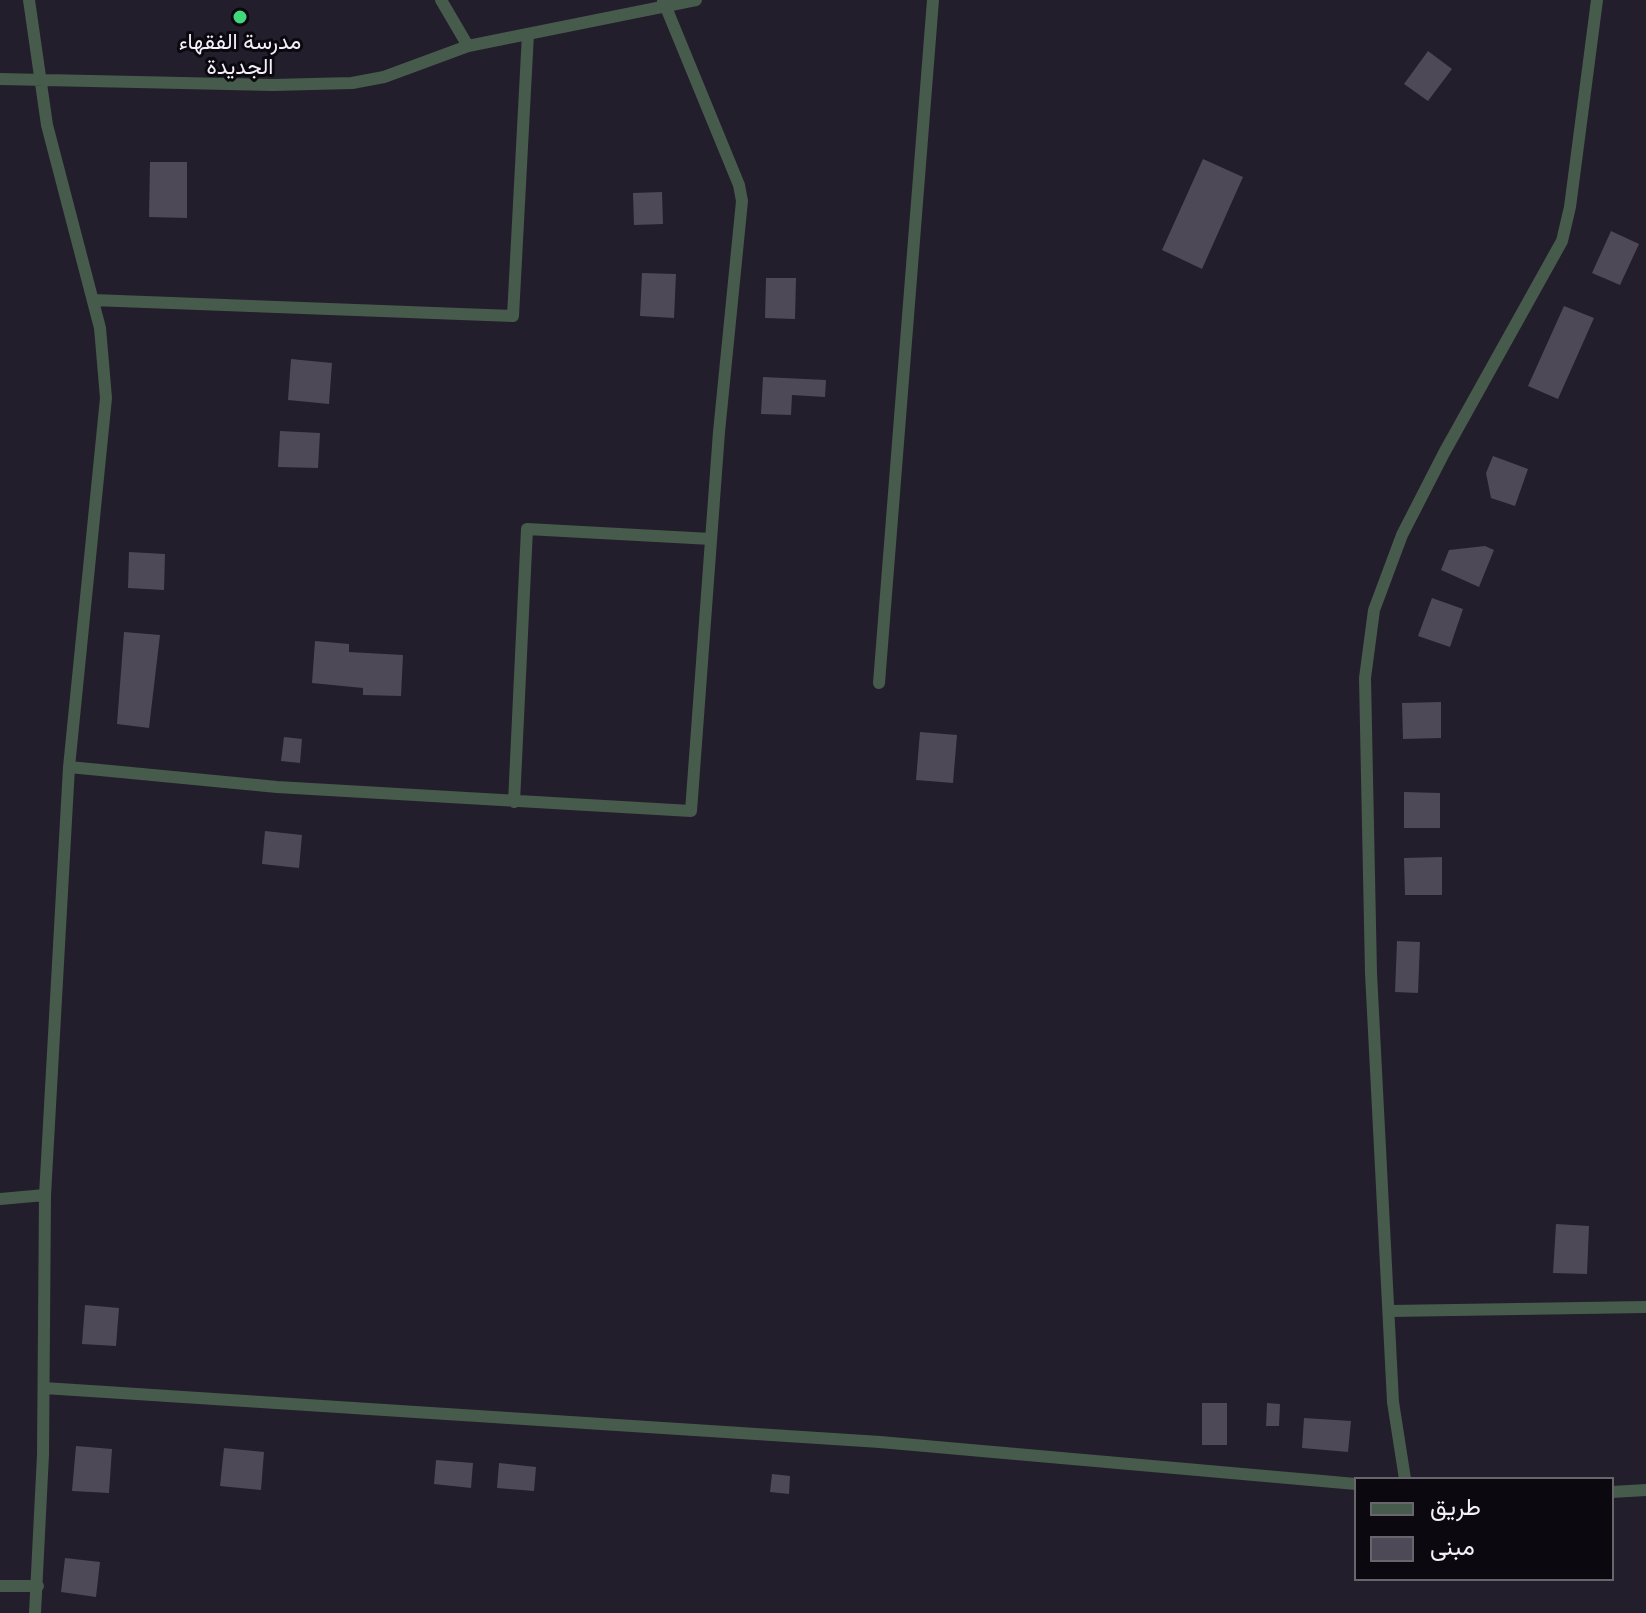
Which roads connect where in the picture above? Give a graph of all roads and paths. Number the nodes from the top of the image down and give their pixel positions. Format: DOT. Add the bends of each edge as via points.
graph roads {
  1 [pos="29,0"];
  2 [pos="441,0"];
  3 [pos="696,0"];
  4 [pos="933,0"];
  5 [pos="1597,0"];
  6 [pos="664,2"];
  7 [pos="528,34"];
  8 [pos="468,46"];
  9 [pos="0,79"];
  10 [pos="39,80"];
  11 [pos="93,300"];
  12 [pos="711,539"];
  13 [pos="879,683"];
  14 [pos="69,767"];
  15 [pos="514,802"];
  16 [pos="45,1195"];
  17 [pos="0,1199"];
  18 [pos="1646,1307"];
  19 [pos="1390,1311"];
  20 [pos="44,1388"];
  21 [pos="1405,1477"];
  22 [pos="1354,1484"];
  23 [pos="1646,1490"];
  24 [pos="1614,1492"];
  25 [pos="0,1586"];
  26 [pos="38,1586"];
  27 [pos="35,1613"];
  1 -- 10 [label="street"];
  2 -- 8 [label="street"];
  3 -- 6 [label="street"];
  4 -- 13 [label="street"];
  5 -- 19 [label="street" via="1562,241 1444,453 1393,557 1374,610 1365,678 1370,957"];
  6 -- 7 [label="street"];
  6 -- 12 [label="street" via="742,201"];
  7 -- 8 [label="street"];
  7 -- 11 [label="street" via="513,316"];
  8 -- 10 [label="street" via="384,77 337,85"];
  9 -- 10 [label="street"];
  10 -- 11 [label="street"];
  11 -- 14 [label="street" via="106,398"];
  12 -- 15 [label="street" via="691,811"];
  12 -- 15 [label="street" via="527,529"];
  14 -- 15 [label="street"];
  14 -- 16 [label="street"];
  16 -- 17 [label="street"];
  16 -- 20 [label="street"];
  18 -- 19 [label="street"];
  19 -- 21 [label="street" via="1393,1402"];
  20 -- 22 [label="street" via="880,1442"];
  20 -- 26 [label="street"];
  23 -- 24 [label="street"];
  25 -- 26 [label="street"];
  26 -- 27 [label="street"];
}
